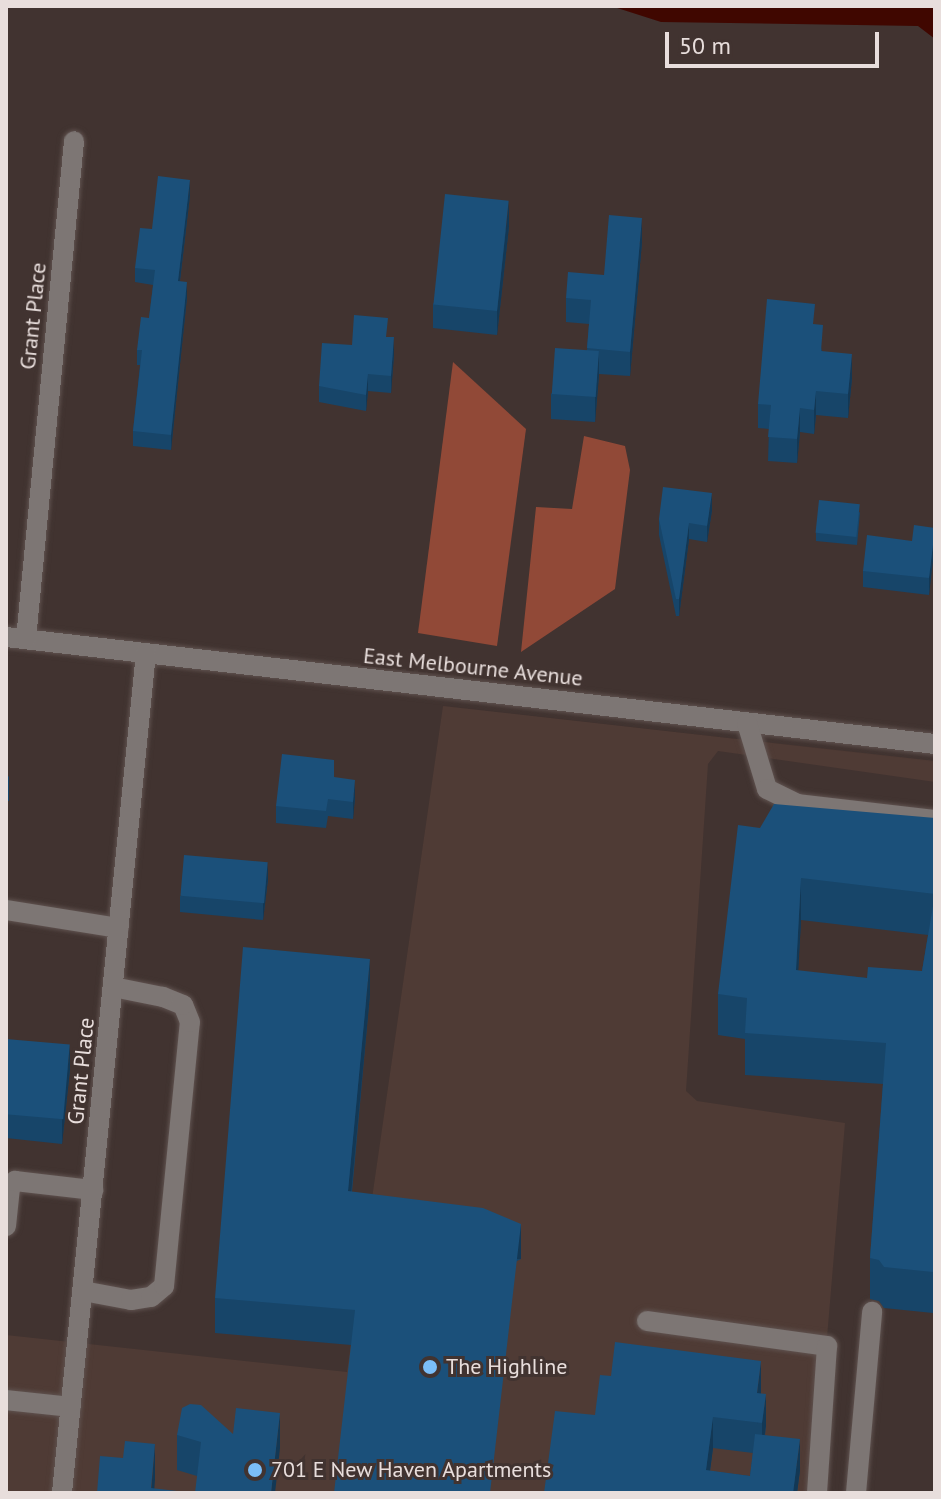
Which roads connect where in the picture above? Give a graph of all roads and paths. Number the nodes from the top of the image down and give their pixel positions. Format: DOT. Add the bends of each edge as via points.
graph roads {
  1 [pos="74,141"];
  2 [pos="16,638"];
  3 [pos="146,653"];
  4 [pos="747,723"];
  5 [pos="935,744"];
  6 [pos="935,820"];
  7 [pos="6,910"];
  8 [pos="119,928"];
  9 [pos="113,987"];
  10 [pos="93,1190"];
  11 [pos="6,1226"];
  12 [pos="83,1291"];
  13 [pos="872,1312"];
  14 [pos="647,1321"];
  15 [pos="6,1400"];
  16 [pos="71,1407"];
  17 [pos="62,1493"];
  18 [pos="817,1493"];
  19 [pos="856,1493"];
  1 -- 2 [label="street, Grant Place"];
  2 -- 3 [label="street, East Melbourne Avenue"];
  3 -- 4 [label="street, East Melbourne Avenue"];
  3 -- 8 [label="street, Grant Place"];
  4 -- 5 [label="street, East Melbourne Avenue"];
  4 -- 6 [label="street" via="767,789 798,804"];
  7 -- 8 [label="street"];
  8 -- 9 [label="street, Grant Place"];
  9 -- 10 [label="street, Grant Place"];
  9 -- 12 [label="street" via="183,1005 190,1022 164,1286 151,1297 131,1300"];
  10 -- 11 [label="street" via="15,1181"];
  10 -- 12 [label="street, Grant Place"];
  12 -- 16 [label="street, Grant Place"];
  13 -- 19 [label="street"];
  14 -- 18 [label="street" via="827,1346"];
  15 -- 16 [label="street"];
  16 -- 17 [label="street, Grant Place"];
}
